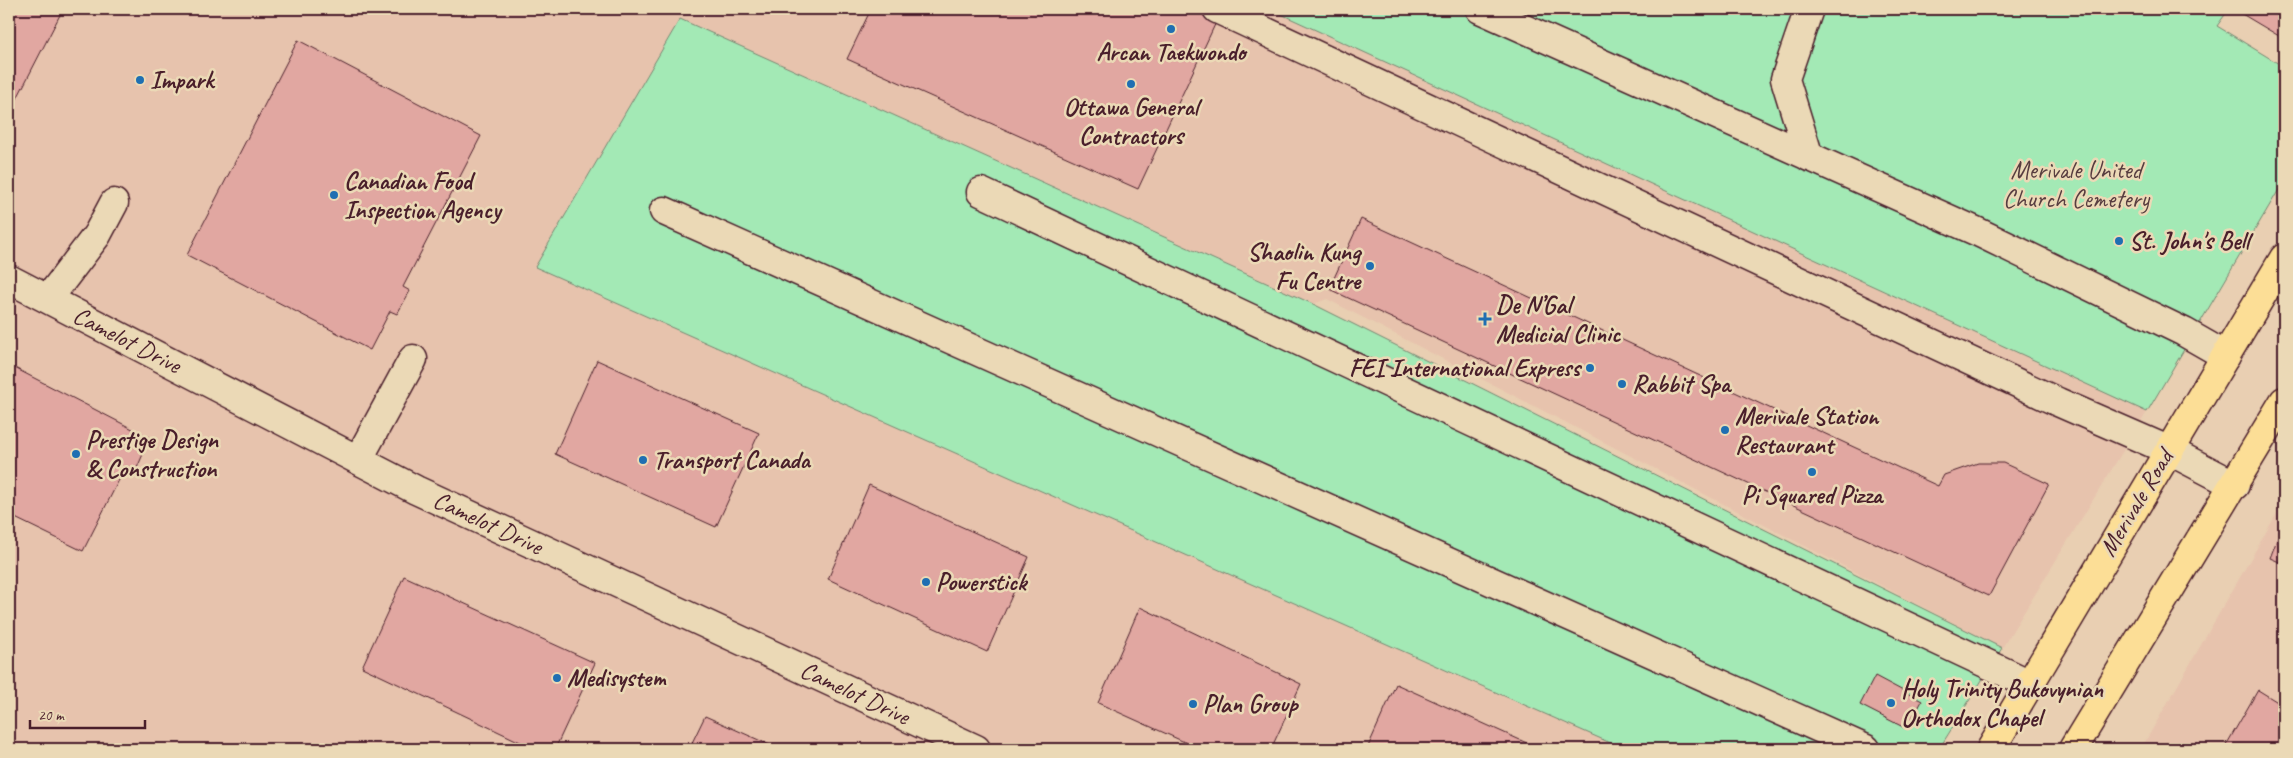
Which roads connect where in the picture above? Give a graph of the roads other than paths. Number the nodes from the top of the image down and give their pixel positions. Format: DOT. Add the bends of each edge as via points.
graph roads {
  1 [pos="1218,9"];
  2 [pos="1480,9"];
  3 [pos="1809,9"];
  4 [pos="1809,157"];
  5 [pos="980,192"];
  6 [pos="114,203"];
  7 [pos="664,211"];
  8 [pos="2284,258"];
  9 [pos="9,279"];
  10 [pos="48,299"];
  11 [pos="2226,356"];
  12 [pos="413,359"];
  13 [pos="2284,401"];
  14 [pos="2168,450"];
  15 [pos="358,460"];
  16 [pos="2235,485"];
  17 [pos="2030,684"];
  18 [pos="976,749"];
  19 [pos="1866,749"];
  20 [pos="1990,749"];
  21 [pos="2073,749"];
  1 -- 14 [label="street" via="2058,402"];
  2 -- 4 [label="street"];
  3 -- 4 [label="street" via="1785,79"];
  4 -- 11 [label="street" via="1978,232 2184,332"];
  5 -- 17 [label="street"];
  6 -- 10 [label="street" via="97,235"];
  7 -- 19 [label="street"];
  8 -- 11 [label="main road, Merivale Road"];
  9 -- 10 [label="street, Camelot Drive"];
  10 -- 15 [label="street, Camelot Drive"];
  11 -- 14 [label="main road, Merivale Road"];
  12 -- 15 [label="street"];
  13 -- 16 [label="main road"];
  14 -- 16 [label="street"];
  14 -- 17 [label="main road, Merivale Road"];
  15 -- 18 [label="street, Camelot Drive"];
  16 -- 21 [label="main road"];
  17 -- 20 [label="main road, Merivale Road"];
}
